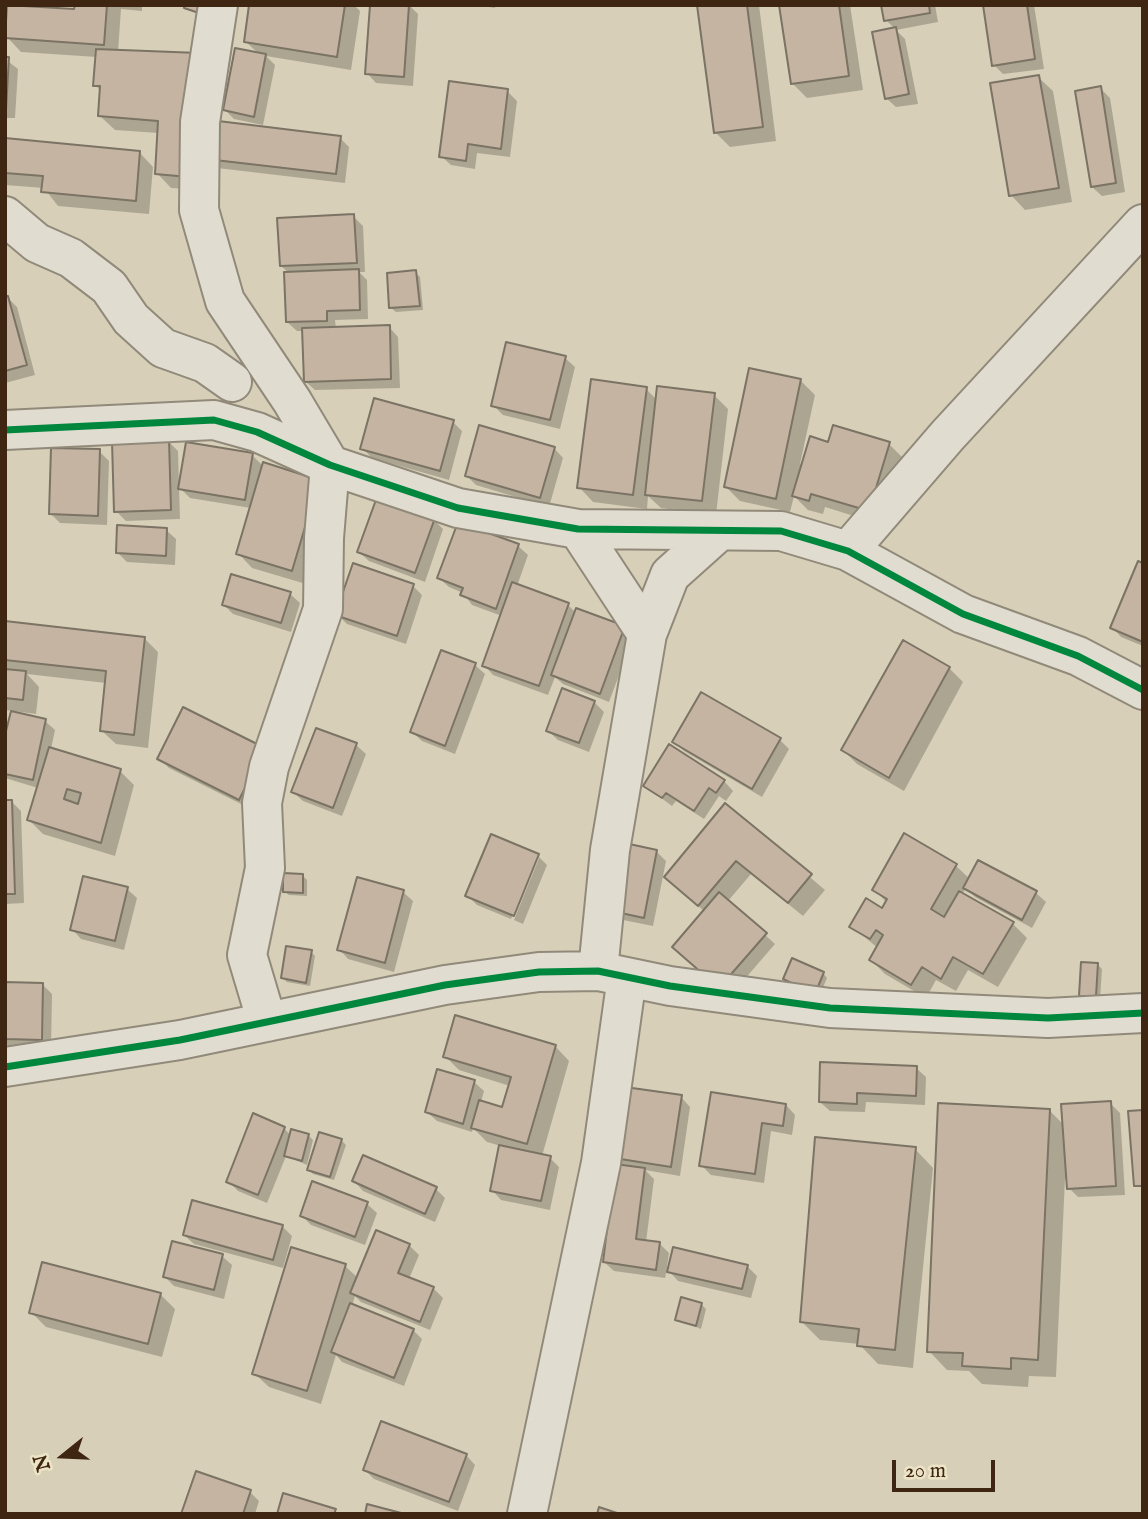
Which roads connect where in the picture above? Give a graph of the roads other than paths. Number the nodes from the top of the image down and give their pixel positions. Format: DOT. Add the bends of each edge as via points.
graph roads {
  1 [pos="218,5"];
  2 [pos="5,216"];
  3 [pos="1143,224"];
  4 [pos="258,350"];
  5 [pos="232,382"];
  6 [pos="214,421"];
  7 [pos="5,430"];
  8 [pos="330,465"];
  9 [pos="578,529"];
  10 [pos="718,531"];
  11 [pos="848,551"];
  12 [pos="647,634"];
  13 [pos="1143,690"];
  14 [pos="613,974"];
  15 [pos="1143,1013"];
  16 [pos="267,1022"];
  17 [pos="5,1067"];
  18 [pos="527,1514"];
  1 -- 4 [label="street" via="200,122 199,210 226,301"];
  2 -- 5 [label="street" via="37,243 71,258 109,288 131,319 163,348 205,363"];
  3 -- 11 [label="street"];
  4 -- 5 [label="street"];
  4 -- 8 [label="street"];
  5 -- 6 [label="street"];
  6 -- 7 [label="street"];
  6 -- 8 [label="street" via="257,432"];
  8 -- 9 [label="street" via="458,508"];
  8 -- 16 [label="street" via="323,609 269,767 262,803 265,868 247,955"];
  9 -- 10 [label="street"];
  9 -- 12 [label="street"];
  10 -- 11 [label="street" via="781,531"];
  10 -- 12 [label="street" via="670,575"];
  11 -- 13 [label="street" via="963,614 1078,656"];
  12 -- 14 [label="street" via="610,850"];
  14 -- 15 [label="street" via="830,1008 1048,1018"];
  14 -- 16 [label="street" via="539,972 445,985"];
  14 -- 18 [label="street" via="601,1163"];
  16 -- 17 [label="street"];
}
